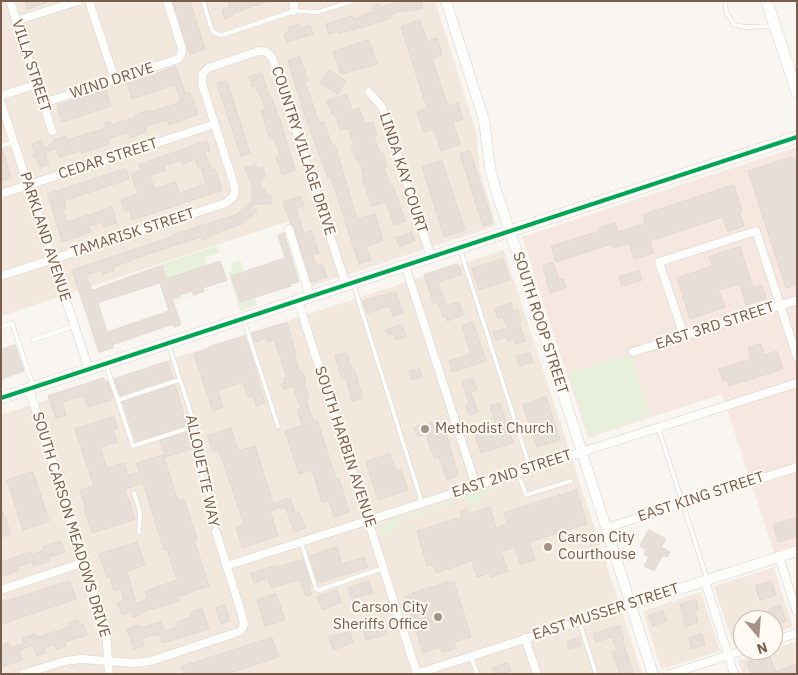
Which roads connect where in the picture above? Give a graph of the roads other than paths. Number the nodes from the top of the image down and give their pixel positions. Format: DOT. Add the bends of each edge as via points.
graph roads {
  1 [pos="10,1"];
  2 [pos="78,1"];
  3 [pos="89,1"];
  4 [pos="167,1"];
  5 [pos="203,1"];
  6 [pos="294,1"];
  7 [pos="353,1"];
  8 [pos="446,1"];
  9 [pos="725,1"];
  10 [pos="767,1"];
  11 [pos="294,11"];
  12 [pos="16,21"];
  13 [pos="775,26"];
  14 [pos="114,80"];
  15 [pos="37,84"];
  16 [pos="369,92"];
  17 [pos="797,93"];
  18 [pos="1,96"];
  19 [pos="1,103"];
  20 [pos="43,104"];
  21 [pos="215,124"];
  22 [pos="52,131"];
  23 [pos="797,137"];
  24 [pos="14,142"];
  25 [pos="1,146"];
  26 [pos="28,186"];
  27 [pos="1,194"];
  28 [pos="289,229"];
  29 [pos="510,231"];
  30 [pos="460,248"];
  31 [pos="431,257"];
  32 [pos="52,259"];
  33 [pos="406,265"];
  34 [pos="1,276"];
  35 [pos="349,284"];
  36 [pos="310,297"];
  37 [pos="797,300"];
  38 [pos="298,301"];
  39 [pos="780,306"];
  40 [pos="244,318"];
  41 [pos="74,326"];
  42 [pos="1,327"];
  43 [pos="684,336"];
  44 [pos="33,340"];
  45 [pos="168,344"];
  46 [pos="633,352"];
  47 [pos="797,357"];
  48 [pos="106,364"];
  49 [pos="89,370"];
  50 [pos="179,380"];
  51 [pos="797,382"];
  52 [pos="31,388"];
  53 [pos="1,398"];
  54 [pos="118,400"];
  55 [pos="194,426"];
  56 [pos="278,426"];
  57 [pos="658,427"];
  58 [pos="581,452"];
  59 [pos="797,466"];
  60 [pos="530,468"];
  61 [pos="518,472"];
  62 [pos="571,481"];
  63 [pos="476,486"];
  64 [pos="134,493"];
  65 [pos="422,503"];
  66 [pos="683,503"];
  67 [pos="368,520"];
  68 [pos="606,528"];
  69 [pos="139,532"];
  70 [pos="216,532"];
  71 [pos="301,542"];
  72 [pos="797,551"];
  73 [pos="779,557"];
  74 [pos="85,562"];
  75 [pos="226,566"];
  76 [pos="383,568"];
  77 [pos="706,580"];
  78 [pos="1,590"];
  79 [pos="630,605"];
  80 [pos="797,612"];
  81 [pos="579,621"];
  82 [pos="797,634"];
  83 [pos="523,635"];
  84 [pos="783,638"];
  85 [pos="733,654"];
  86 [pos="728,655"];
  87 [pos="472,656"];
  88 [pos="109,662"];
  89 [pos="23,674"];
  90 [pos="109,674"];
  91 [pos="416,674"];
  92 [pos="477,674"];
  93 [pos="537,674"];
  94 [pos="596,674"];
  95 [pos="653,674"];
  96 [pos="670,674"];
  97 [pos="734,674"];
  1 -- 12 [label="street, VILLA STREET"];
  2 -- 12 [label="street"];
  3 -- 14 [label="street"];
  4 -- 14 [label="street, WIND DRIVE" via="182,47 180,57"];
  5 -- 11 [label="lane" via="212,30 222,35"];
  6 -- 11 [label="street"];
  7 -- 11 [label="lane" via="318,12"];
  8 -- 29 [label="street, SOUTH ROOP STREET" via="484,120 491,174"];
  9 -- 13 [label="lane" via="726,12 734,24"];
  10 -- 13 [label="main road"];
  12 -- 15 [label="street, VILLA STREET"];
  13 -- 17 [label="main road"];
  14 -- 20 [label="street, WIND DRIVE"];
  15 -- 18 [label="street"];
  15 -- 20 [label="street, VILLA STREET"];
  16 -- 31 [label="street, LINDA KAY COURT" via="382,107"];
  19 -- 24 [label="street, PARKLAND AVENUE"];
  20 -- 22 [label="street, VILLA STREET"];
  21 -- 26 [label="street, CEDAR STREET"];
  21 -- 32 [label="street, TAMARISK STREET" via="235,188 234,196 226,202"];
  21 -- 35 [label="street, COUNTRY VILLAGE DRIVE" via="202,75 208,68 259,51 270,54"];
  23 -- 29 [label="main road"];
  24 -- 25 [label="lane"];
  24 -- 26 [label="street, PARKLAND AVENUE"];
  26 -- 27 [label="street, CEDAR STREET"];
  26 -- 32 [label="street, PARKLAND AVENUE"];
  28 -- 36 [label="street"];
  29 -- 30 [label="main road"];
  29 -- 58 [label="street, SOUTH ROOP STREET"];
  30 -- 31 [label="main road"];
  30 -- 60 [label="lane"];
  31 -- 33 [label="main road"];
  32 -- 34 [label="street, TAMARISK STREET"];
  32 -- 41 [label="street, PARKLAND AVENUE"];
  33 -- 35 [label="main road"];
  33 -- 63 [label="street"];
  35 -- 36 [label="main road"];
  35 -- 65 [label="lane"];
  36 -- 38 [label="main road"];
  37 -- 39 [label="street, EAST 3RD STREET"];
  38 -- 40 [label="main road"];
  38 -- 67 [label="street, SOUTH HARBIN AVENUE"];
  39 -- 43 [label="street, EAST 3RD STREET"];
  39 -- 43 [label="street" via="756,231 660,262"];
  39 -- 47 [label="street"];
  40 -- 45 [label="main road"];
  40 -- 56 [label="lane"];
  41 -- 44 [label="lane"];
  41 -- 49 [label="street, PARKLAND AVENUE"];
  42 -- 52 [label="lane" via="12,323"];
  43 -- 46 [label="street, EAST 3RD STREET"];
  45 -- 48 [label="main road"];
  45 -- 50 [label="lane, ALLOUETTE WAY"];
  48 -- 49 [label="main road"];
  48 -- 54 [label="lane"];
  49 -- 52 [label="main road"];
  50 -- 54 [label="lane"];
  50 -- 55 [label="lane, ALLOUETTE WAY"];
  51 -- 57 [label="street, EAST 2ND STREET"];
  52 -- 53 [label="main road"];
  52 -- 74 [label="street, SOUTH CARSON MEADOWS DRIVE"];
  54 -- 55 [label="lane" via="133,446"];
  55 -- 70 [label="lane, ALLOUETTE WAY" via="198,463 214,513"];
  57 -- 58 [label="street, EAST 2ND STREET"];
  57 -- 66 [label="lane"];
  58 -- 60 [label="street, EAST 2ND STREET"];
  58 -- 68 [label="street, SOUTH ROOP STREET"];
  59 -- 66 [label="street, EAST KING STREET"];
  60 -- 61 [label="street, EAST 2ND STREET"];
  61 -- 62 [label="lane" via="526,495"];
  61 -- 63 [label="street, EAST 2ND STREET"];
  63 -- 65 [label="street, EAST 2ND STREET"];
  64 -- 69 [label="lane" via="140,512"];
  65 -- 67 [label="street, EAST 2ND STREET"];
  66 -- 68 [label="street, EAST KING STREET"];
  66 -- 77 [label="lane"];
  67 -- 71 [label="street, EAST 2ND STREET"];
  67 -- 76 [label="street, SOUTH HARBIN AVENUE"];
  68 -- 79 [label="street, SOUTH ROOP STREET"];
  70 -- 75 [label="street, ALLOUETTE WAY"];
  71 -- 75 [label="street, EAST 2ND STREET"];
  71 -- 76 [label="lane" via="319,590"];
  72 -- 73 [label="street, EAST MUSSER STREET"];
  73 -- 77 [label="street, EAST MUSSER STREET"];
  73 -- 80 [label="street"];
  74 -- 78 [label="street"];
  74 -- 88 [label="street, SOUTH CARSON MEADOWS DRIVE" via="106,629"];
  75 -- 88 [label="street, ALLOUETTE WAY" via="242,615 240,631 151,661"];
  76 -- 91 [label="street, SOUTH HARBIN AVENUE"];
  77 -- 79 [label="street, EAST MUSSER STREET"];
  77 -- 86 [label="street"];
  79 -- 81 [label="street, EAST MUSSER STREET"];
  79 -- 95 [label="street, SOUTH ROOP STREET"];
  81 -- 83 [label="street, EAST MUSSER STREET"];
  81 -- 94 [label="lane"];
  82 -- 84 [label="street"];
  83 -- 87 [label="street, EAST MUSSER STREET"];
  83 -- 93 [label="street"];
  85 -- 86 [label="street"];
  86 -- 96 [label="street"];
  86 -- 97 [label="street"];
  87 -- 91 [label="street, EAST MUSSER STREET"];
  87 -- 92 [label="lane"];
  88 -- 89 [label="street" via="65,661"];
  88 -- 90 [label="street, SOUTH CARSON MEADOWS DRIVE"];
}
